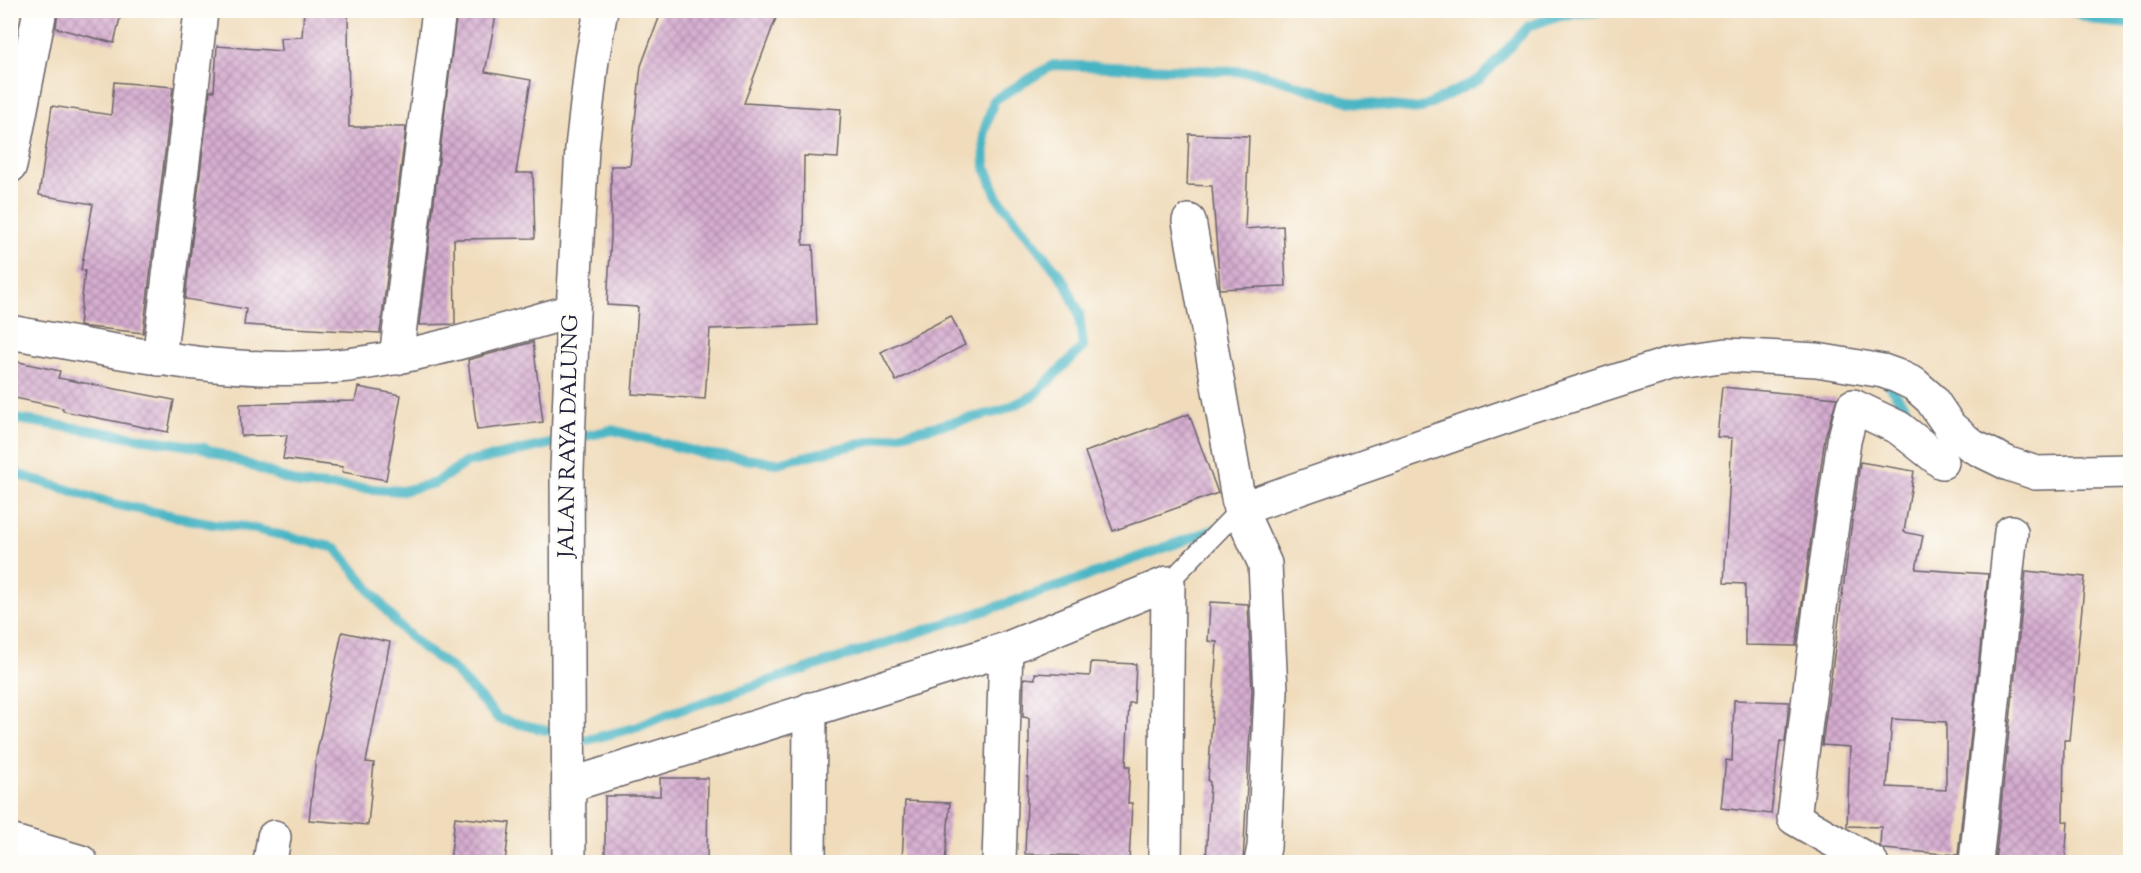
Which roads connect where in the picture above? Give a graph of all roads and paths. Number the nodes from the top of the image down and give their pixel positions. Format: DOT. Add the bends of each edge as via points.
graph roads {
  1 [pos="40,10"];
  2 [pos="439,10"];
  3 [pos="601,10"];
  4 [pos="201,12"];
  5 [pos="10,166"];
  6 [pos="1189,221"];
  7 [pos="573,311"];
  8 [pos="10,332"];
  9 [pos="396,358"];
  10 [pos="159,359"];
  11 [pos="1942,462"];
  12 [pos="2130,471"];
  13 [pos="1240,508"];
  14 [pos="2011,532"];
  15 [pos="1168,583"];
  16 [pos="1006,649"];
  17 [pos="810,709"];
  18 [pos="570,785"];
  19 [pos="10,841"];
  20 [pos="81,862"];
  21 [pos="569,862"];
  22 [pos="809,862"];
  23 [pos="999,862"];
  24 [pos="1165,862"];
  25 [pos="1261,862"];
  26 [pos="1871,862"];
  27 [pos="1976,862"];
  1 -- 5 [label="street"];
  2 -- 9 [label="street"];
  3 -- 7 [label="street, JALAN RAYA DALUNG" via="582,148"];
  4 -- 10 [label="street"];
  6 -- 13 [label="street"];
  7 -- 9 [label="street"];
  7 -- 18 [label="street, JALAN RAYA DALUNG" via="567,470"];
  8 -- 10 [label="street"];
  9 -- 10 [label="street" via="345,365 277,367"];
  11 -- 26 [label="street" via="1899,428 1853,406 1844,441 1794,818"];
  12 -- 13 [label="street" via="2036,473 1972,446 1950,427 1932,399 1897,376 1817,360 1727,355 1673,363"];
  13 -- 15 [label="lane"];
  13 -- 25 [label="street" via="1265,564 1269,606 1271,691"];
  14 -- 27 [label="street"];
  15 -- 16 [label="street"];
  15 -- 24 [label="street"];
  16 -- 17 [label="street"];
  16 -- 23 [label="street"];
  17 -- 18 [label="street"];
  17 -- 22 [label="street"];
  18 -- 21 [label="street, JALAN RAYA DALUNG"];
  19 -- 20 [label="street"];
}
